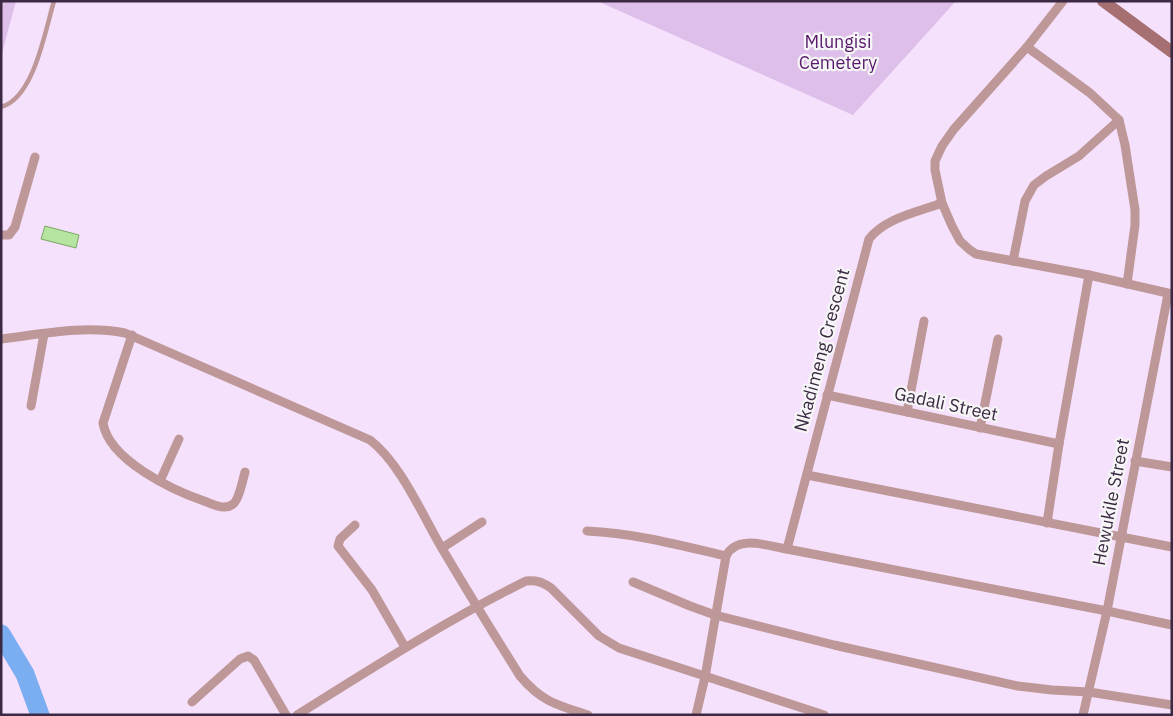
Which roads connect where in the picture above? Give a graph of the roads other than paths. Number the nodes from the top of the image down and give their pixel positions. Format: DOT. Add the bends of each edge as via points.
graph roads {
  1 [pos="54,1"];
  2 [pos="1063,1"];
  3 [pos="1103,1"];
  4 [pos="1027,47"];
  5 [pos="1172,52"];
  6 [pos="1,108"];
  7 [pos="1118,120"];
  8 [pos="35,157"];
  9 [pos="942,203"];
  10 [pos="1,235"];
  11 [pos="1013,261"];
  12 [pos="1089,275"];
  13 [pos="1127,284"];
  14 [pos="1170,294"];
  15 [pos="924,321"];
  16 [pos="44,334"];
  17 [pos="132,335"];
  18 [pos="998,338"];
  19 [pos="1,339"];
  20 [pos="827,396"];
  21 [pos="31,406"];
  22 [pos="907,412"];
  23 [pos="980,428"];
  24 [pos="179,439"];
  25 [pos="1059,444"];
  26 [pos="1135,461"];
  27 [pos="1172,467"];
  28 [pos="245,472"];
  29 [pos="807,475"];
  30 [pos="160,481"];
  31 [pos="482,522"];
  32 [pos="1047,523"];
  33 [pos="355,525"];
  34 [pos="587,531"];
  35 [pos="1120,536"];
  36 [pos="1172,547"];
  37 [pos="442,548"];
  38 [pos="787,550"];
  39 [pos="726,556"];
  40 [pos="633,582"];
  41 [pos="477,607"];
  42 [pos="1107,611"];
  43 [pos="715,615"];
  44 [pos="1172,625"];
  45 [pos="405,647"];
  46 [pos="705,677"];
  47 [pos="1089,692"];
  48 [pos="192,702"];
  49 [pos="1172,705"];
  50 [pos="286,715"];
  51 [pos="297,715"];
  52 [pos="588,715"];
  53 [pos="696,715"];
  54 [pos="824,715"];
  55 [pos="1083,715"];
  1 -- 6 [label="lane" via="29,80 18,98"];
  2 -- 4 [label="street"];
  3 -- 5 [label="street"];
  4 -- 7 [label="street" via="1090,93"];
  4 -- 9 [label="street" via="942,146 935,161 935,170"];
  7 -- 11 [label="street" via="1079,156 1034,185 1025,201"];
  7 -- 13 [label="street" via="1135,210"];
  8 -- 10 [label="street" via="13,232"];
  9 -- 11 [label="street" via="957,236 970,250"];
  9 -- 20 [label="street, Nkadimeng Crescent" via="888,223 878,228 869,239"];
  11 -- 12 [label="street"];
  12 -- 13 [label="street"];
  12 -- 25 [label="street"];
  13 -- 14 [label="street"];
  14 -- 26 [label="street, Hewukile Street"];
  15 -- 22 [label="street"];
  16 -- 17 [label="street" via="98,330"];
  16 -- 19 [label="street"];
  16 -- 21 [label="street"];
  17 -- 30 [label="street" via="103,423 106,434 118,449"];
  17 -- 37 [label="street" via="370,440 397,470"];
  18 -- 23 [label="street"];
  20 -- 22 [label="street, Gadali Street"];
  20 -- 29 [label="street, Nkadimeng Crescent"];
  22 -- 23 [label="street, Gadali Street"];
  23 -- 25 [label="street, Gadali Street"];
  24 -- 30 [label="street"];
  25 -- 32 [label="street"];
  26 -- 27 [label="street"];
  26 -- 35 [label="street, Hewukile Street"];
  28 -- 30 [label="street" via="236,500 226,507 183,493"];
  29 -- 32 [label="street"];
  29 -- 38 [label="street, Nkadimeng Crescent"];
  31 -- 37 [label="street"];
  32 -- 35 [label="street"];
  33 -- 45 [label="street" via="340,539 338,546 372,590"];
  34 -- 39 [label="street" via="639,536"];
  35 -- 36 [label="street"];
  35 -- 42 [label="street, Hewukile Street"];
  37 -- 41 [label="street"];
  38 -- 39 [label="street" via="746,543 732,548"];
  38 -- 42 [label="street"];
  39 -- 43 [label="street"];
  40 -- 43 [label="street"];
  41 -- 45 [label="street"];
  41 -- 46 [label="street" via="526,581 538,580 608,642"];
  41 -- 52 [label="street" via="520,676 537,694 552,703"];
  42 -- 44 [label="street"];
  42 -- 47 [label="street, Hewukile Street"];
  43 -- 46 [label="street"];
  43 -- 47 [label="street" via="999,682"];
  45 -- 51 [label="street"];
  46 -- 53 [label="street"];
  46 -- 54 [label="street"];
  47 -- 49 [label="street"];
  47 -- 55 [label="street, Hewukile Street"];
  48 -- 50 [label="street" via="240,659 248,656 254,660"];
}
